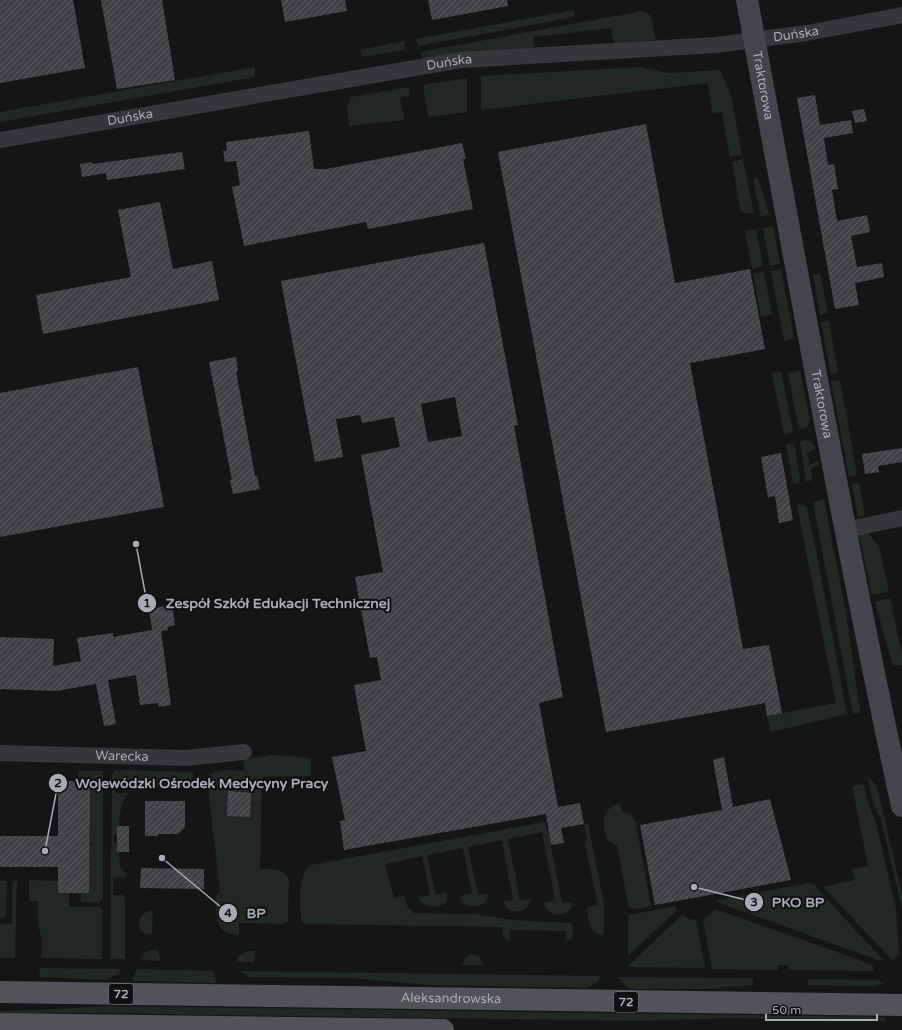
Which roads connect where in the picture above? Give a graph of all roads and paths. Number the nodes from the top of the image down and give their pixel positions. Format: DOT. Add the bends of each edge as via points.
graph roads {
  1 [pos="747,0"];
  2 [pos="902,15"];
  3 [pos="755,40"];
  4 [pos="0,140"];
  5 [pos="902,518"];
  6 [pos="845,530"];
  7 [pos="244,752"];
  8 [pos="0,753"];
  9 [pos="897,761"];
  10 [pos="902,806"];
  11 [pos="0,992"];
  12 [pos="902,1005"];
  13 [pos="0,1024"];
  14 [pos="443,1030"];
  1 -- 3 [label="street, Traktorowa"];
  2 -- 3 [label="street, Duńska"];
  3 -- 4 [label="street, Duńska" via="716,45 461,60"];
  3 -- 6 [label="street, Traktorowa"];
  5 -- 6 [label="street"];
  6 -- 9 [label="street, Traktorowa"];
  7 -- 8 [label="street, Warecka" via="186,758"];
  9 -- 10 [label="street, Traktorowa"];
  11 -- 12 [label="main road, Aleksandrowska / 72"];
  13 -- 14 [label="main road"];
}
